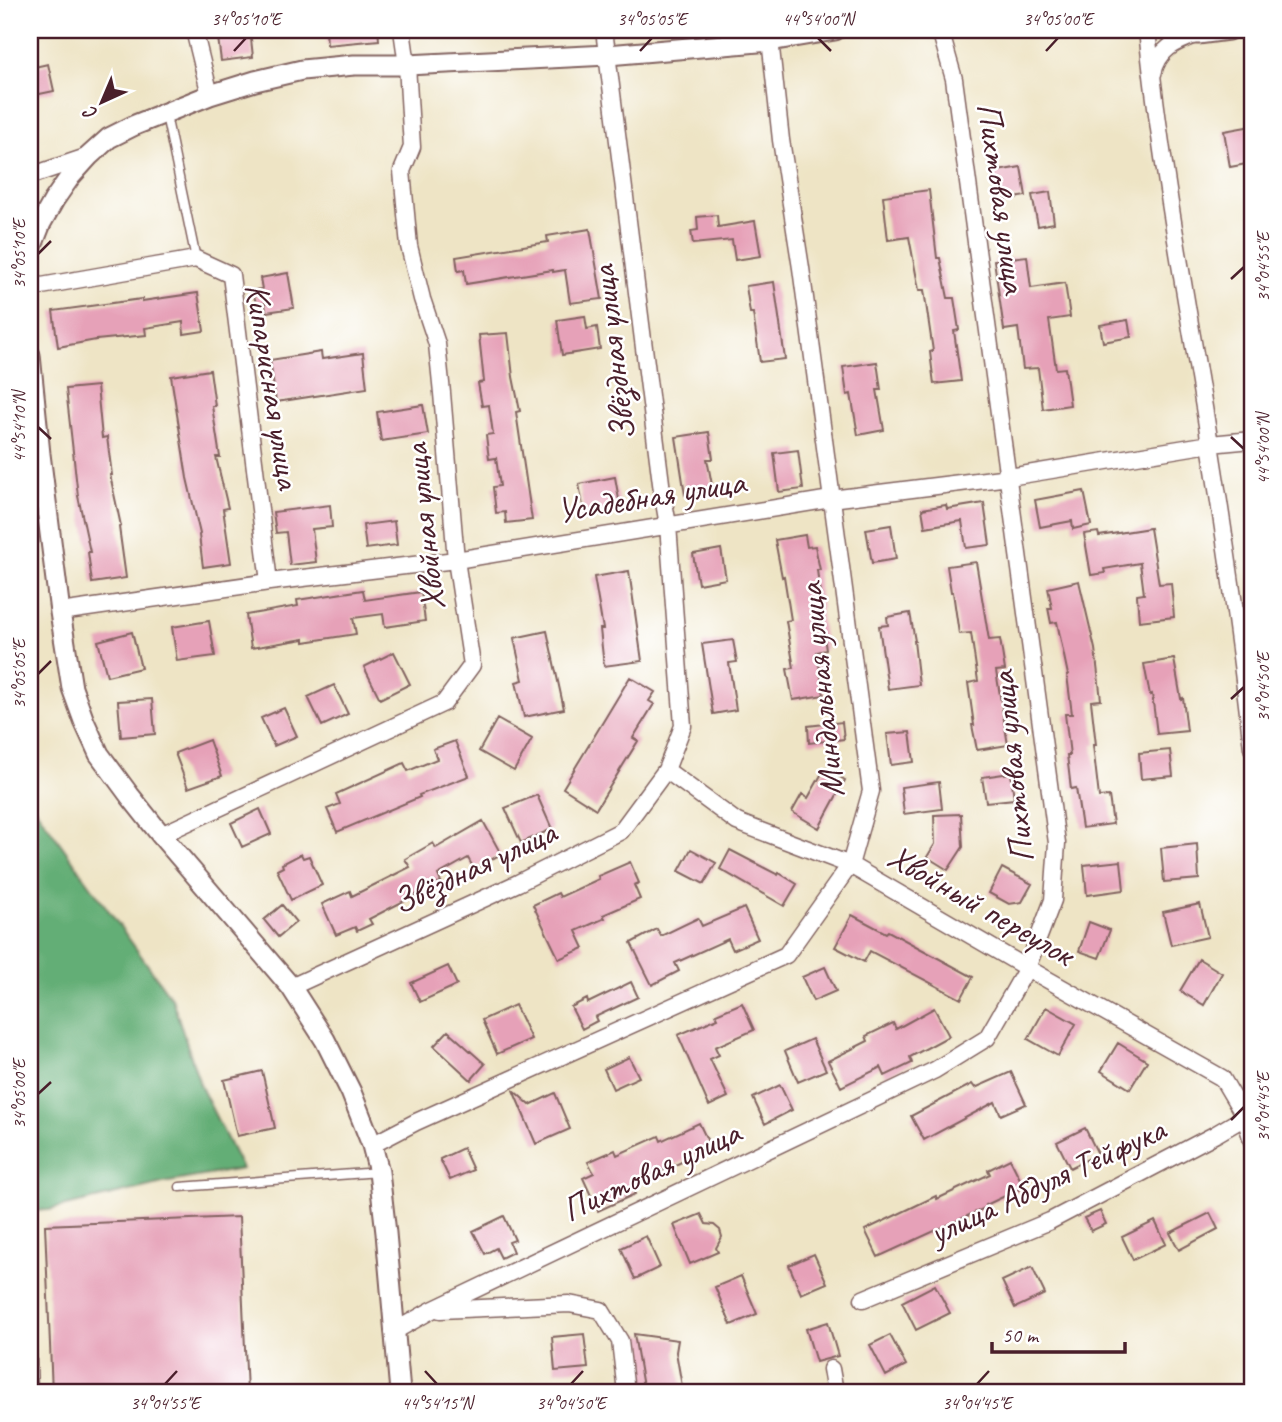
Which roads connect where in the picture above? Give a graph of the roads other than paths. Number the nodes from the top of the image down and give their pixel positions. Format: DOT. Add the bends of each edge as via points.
graph roads {
  1 [pos="194,30"];
  2 [pos="402,30"];
  3 [pos="604,30"];
  4 [pos="835,30"];
  5 [pos="940,30"];
  6 [pos="1147,30"];
  7 [pos="1168,30"];
  8 [pos="1228,30"];
  9 [pos="1198,34"];
  10 [pos="770,36"];
  11 [pos="608,55"];
  12 [pos="407,65"];
  13 [pos="1152,82"];
  14 [pos="210,95"];
  15 [pos="166,112"];
  16 [pos="89,156"];
  17 [pos="30,176"];
  18 [pos="35,221"];
  19 [pos="30,251"];
  20 [pos="195,259"];
  21 [pos="30,288"];
  22 [pos="30,355"];
  23 [pos="1252,440"];
  24 [pos="1210,444"];
  25 [pos="1009,477"];
  26 [pos="831,499"];
  27 [pos="668,525"];
  28 [pos="456,560"];
  29 [pos="269,582"];
  30 [pos="60,612"];
  31 [pos="1252,748"];
  32 [pos="666,771"];
  33 [pos="161,835"];
  34 [pos="850,865"];
  35 [pos="1027,968"];
  36 [pos="291,988"];
  37 [pos="1249,1113"];
  38 [pos="1252,1141"];
  39 [pos="372,1145"];
  40 [pos="379,1172"];
  41 [pos="180,1187"];
  42 [pos="30,1298"];
  43 [pos="863,1299"];
  44 [pos="432,1310"];
  45 [pos="393,1332"];
  46 [pos="831,1369"];
  47 [pos="33,1392"];
  48 [pos="400,1392"];
  49 [pos="626,1392"];
  50 [pos="835,1392"];
  1 -- 14 [label="street"];
  2 -- 12 [label="street, Хвойная улица"];
  3 -- 11 [label="street, Звёздная улица"];
  4 -- 10 [label="street"];
  5 -- 25 [label="street, Пихтовая улица" via="954,79"];
  6 -- 13 [label="street"];
  7 -- 9 [label="street"];
  8 -- 9 [label="street"];
  9 -- 13 [label="street" via="1157,58"];
  10 -- 11 [label="street"];
  10 -- 26 [label="street, Миндальная улица"];
  11 -- 12 [label="street"];
  11 -- 27 [label="street, Звёздная улица"];
  12 -- 14 [label="street" via="302,70"];
  12 -- 28 [label="street, Хвойная улица" via="412,147 402,171 409,246 437,344"];
  13 -- 24 [label="street"];
  14 -- 15 [label="street"];
  15 -- 16 [label="street" via="109,138"];
  15 -- 20 [label="lane"];
  16 -- 17 [label="street"];
  16 -- 18 [label="street"];
  18 -- 19 [label="street"];
  20 -- 21 [label="street, Кипарисная улица"];
  20 -- 29 [label="street, Кипарисная улица" via="231,275"];
  22 -- 30 [label="street"];
  23 -- 24 [label="street, Усадебная улица"];
  24 -- 25 [label="street, Усадебная улица"];
  24 -- 31 [label="street"];
  25 -- 26 [label="street, Усадебная улица"];
  25 -- 35 [label="street, Пихтовая улица" via="1057,843 1053,900"];
  26 -- 27 [label="street, Усадебная улица"];
  26 -- 34 [label="street, Миндальная улица" via="870,791"];
  27 -- 28 [label="street, Усадебная улица"];
  27 -- 32 [label="street, Звёздная улица" via="683,726"];
  28 -- 29 [label="street, Усадебная улица"];
  28 -- 33 [label="street, Хвойная улица" via="472,665 444,703"];
  29 -- 30 [label="street, Усадебная улица"];
  30 -- 33 [label="street" via="72,688 83,721 99,754"];
  32 -- 34 [label="street, Хвойный переулок" via="737,822"];
  32 -- 36 [label="street, Звёздная улица" via="621,831"];
  33 -- 36 [label="street"];
  34 -- 35 [label="street, Хвойный переулок"];
  34 -- 39 [label="street, Миндальная улица" via="786,955"];
  35 -- 37 [label="street, Хвойный переулок" via="1222,1078"];
  35 -- 44 [label="street, Пихтовая улица" via="987,1038 935,1070"];
  36 -- 39 [label="street" via="325,1040"];
  37 -- 38 [label="street, Хвойный переулок"];
  37 -- 43 [label="street, улица Абдуля Тейфука" via="1050,1221"];
  39 -- 40 [label="street"];
  40 -- 41 [label="lane"];
  40 -- 45 [label="street"];
  42 -- 47 [label="lane"];
  44 -- 45 [label="street, Пихтовая улица"];
  44 -- 49 [label="street" via="569,1304 601,1310 620,1341"];
  45 -- 48 [label="street"];
  46 -- 50 [label="street"];
}
